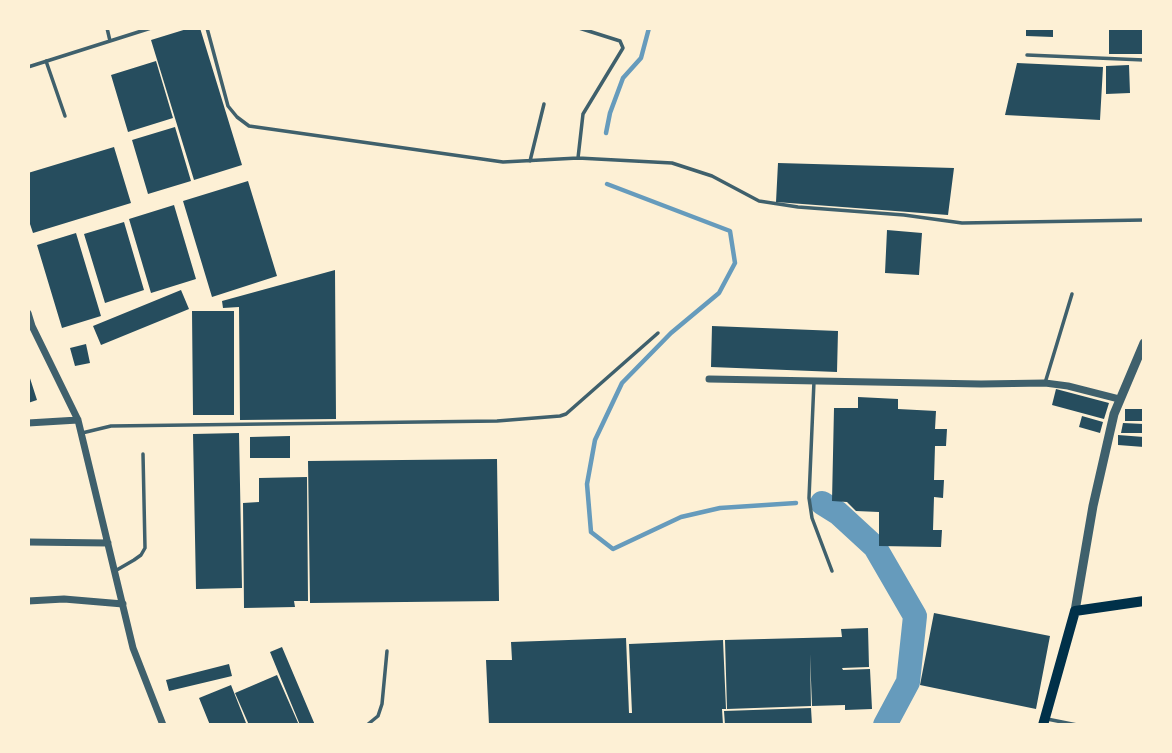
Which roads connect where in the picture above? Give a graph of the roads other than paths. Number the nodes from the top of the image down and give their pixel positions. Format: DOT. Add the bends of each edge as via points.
graph roads {
  1 [pos="107,28"];
  2 [pos="150,28"];
  3 [pos="207,28"];
  4 [pos="579,28"];
  5 [pos="110,41"];
  6 [pos="1027,55"];
  7 [pos="1144,60"];
  8 [pos="46,61"];
  9 [pos="28,67"];
  10 [pos="544,104"];
  11 [pos="65,116"];
  12 [pos="578,158"];
  13 [pos="530,161"];
  14 [pos="1144,220"];
  15 [pos="1072,294"];
  16 [pos="28,313"];
  17 [pos="658,332"];
  18 [pos="1144,343"];
  19 [pos="1140,360"];
  20 [pos="709,379"];
  21 [pos="814,381"];
  22 [pos="1045,383"];
  23 [pos="1119,399"];
  24 [pos="78,420"];
  25 [pos="28,423"];
  26 [pos="82,433"];
  27 [pos="143,454"];
  28 [pos="28,542"];
  29 [pos="108,543"];
  30 [pos="115,571"];
  31 [pos="832,571"];
  32 [pos="28,601"];
  33 [pos="1144,601"];
  34 [pos="123,604"];
  35 [pos="1075,611"];
  36 [pos="387,651"];
  37 [pos="1044,722"];
  38 [pos="163,725"];
  39 [pos="367,725"];
  40 [pos="1077,725"];
  1 -- 5 [label="lane"];
  2 -- 5 [label="lane"];
  3 -- 13 [label="lane" via="228,106 249,126 503,162"];
  4 -- 12 [label="lane" via="620,41 623,48 583,114"];
  5 -- 8 [label="lane"];
  6 -- 7 [label="lane"];
  8 -- 9 [label="lane"];
  8 -- 11 [label="lane"];
  10 -- 13 [label="lane"];
  12 -- 13 [label="lane"];
  12 -- 14 [label="lane" via="672,163 712,176 759,201 798,207 962,223"];
  15 -- 22 [label="lane"];
  16 -- 24 [label="street"];
  17 -- 26 [label="lane" via="559,416 497,421 111,426"];
  18 -- 19 [label="street"];
  19 -- 23 [label="street"];
  20 -- 21 [label="street"];
  21 -- 22 [label="street"];
  21 -- 31 [label="lane" via="809,498"];
  22 -- 23 [label="street"];
  23 -- 35 [label="street" via="1093,506"];
  24 -- 25 [label="street"];
  24 -- 26 [label="street"];
  26 -- 29 [label="street"];
  27 -- 30 [label="lane" via="145,548"];
  28 -- 29 [label="street"];
  29 -- 30 [label="street"];
  30 -- 34 [label="street"];
  32 -- 34 [label="street" via="64,598"];
  33 -- 35 [label="main road"];
  34 -- 38 [label="street"];
  35 -- 37 [label="main road"];
  36 -- 39 [label="lane" via="382,704 378,716"];
  37 -- 40 [label="lane"];
}
